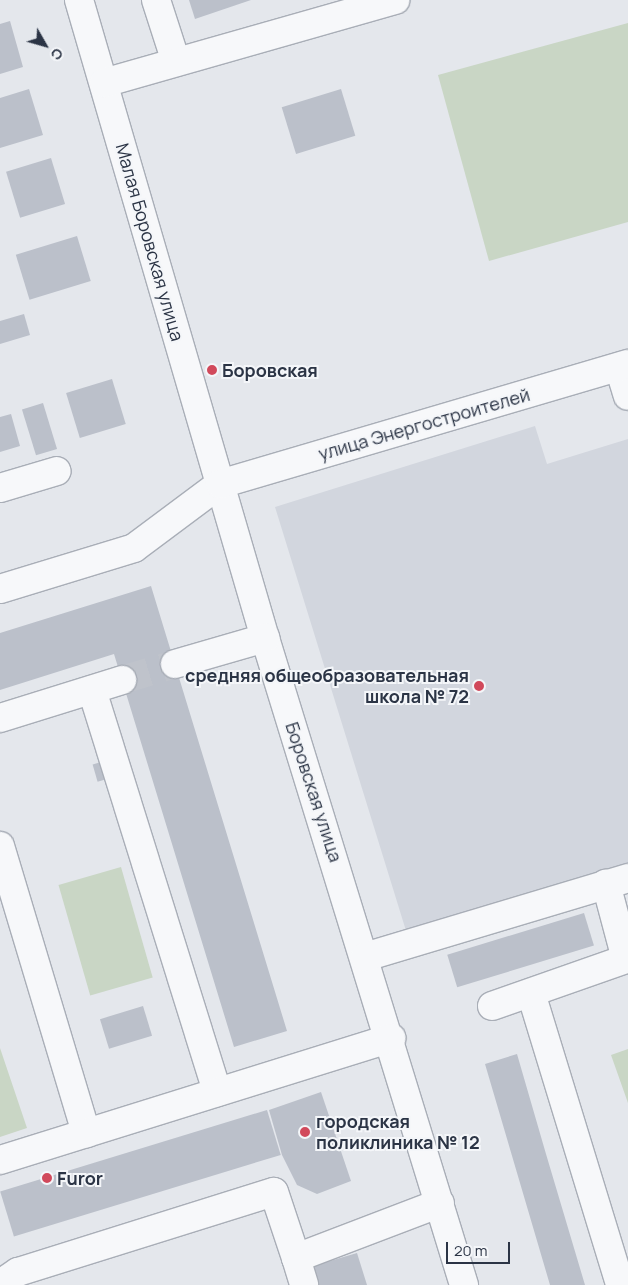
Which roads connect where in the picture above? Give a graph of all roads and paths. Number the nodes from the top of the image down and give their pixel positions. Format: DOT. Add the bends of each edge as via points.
graph roads {
  1 [pos="79,0"];
  2 [pos="156,0"];
  3 [pos="389,1"];
  4 [pos="176,62"];
  5 [pos="104,84"];
  6 [pos="624,366"];
  7 [pos="628,396"];
  8 [pos="57,471"];
  9 [pos="220,484"];
  10 [pos="0,488"];
  11 [pos="0,589"];
  12 [pos="265,638"];
  13 [pos="175,664"];
  14 [pos="122,680"];
  15 [pos="92,690"];
  16 [pos="0,718"];
  17 [pos="0,846"];
  18 [pos="617,881"];
  19 [pos="365,957"];
  20 [pos="531,993"];
  21 [pos="492,1006"];
  22 [pos="391,1038"];
  23 [pos="217,1092"];
  24 [pos="86,1133"];
  25 [pos="0,1160"];
  26 [pos="440,1203"];
  27 [pos="296,1258"];
  28 [pos="0,1284"];
  29 [pos="304,1285"];
  30 [pos="464,1285"];
  31 [pos="620,1285"];
  1 -- 5 [label="street, Малая Боровская улица"];
  2 -- 4 [label="street"];
  3 -- 4 [label="street"];
  4 -- 5 [label="street"];
  5 -- 9 [label="street, Малая Боровская улица"];
  6 -- 7 [label="street"];
  6 -- 9 [label="street, улица Энергостроителей"];
  8 -- 10 [label="street"];
  9 -- 11 [label="street" via="134,548"];
  9 -- 12 [label="street, Боровская улица"];
  12 -- 13 [label="street"];
  12 -- 19 [label="street, Боровская улица"];
  14 -- 15 [label="street"];
  15 -- 16 [label="street"];
  15 -- 23 [label="street"];
  17 -- 24 [label="street"];
  18 -- 19 [label="street"];
  18 -- 20 [label="street" via="626,959"];
  19 -- 22 [label="street, Боровская улица"];
  20 -- 21 [label="street"];
  20 -- 31 [label="street"];
  22 -- 23 [label="street"];
  22 -- 26 [label="street, Боровская улица"];
  23 -- 24 [label="street"];
  24 -- 25 [label="street"];
  26 -- 27 [label="street"];
  26 -- 30 [label="street, Боровская улица"];
  27 -- 28 [label="street" via="274,1192 18,1272"];
  27 -- 29 [label="street"];
}
